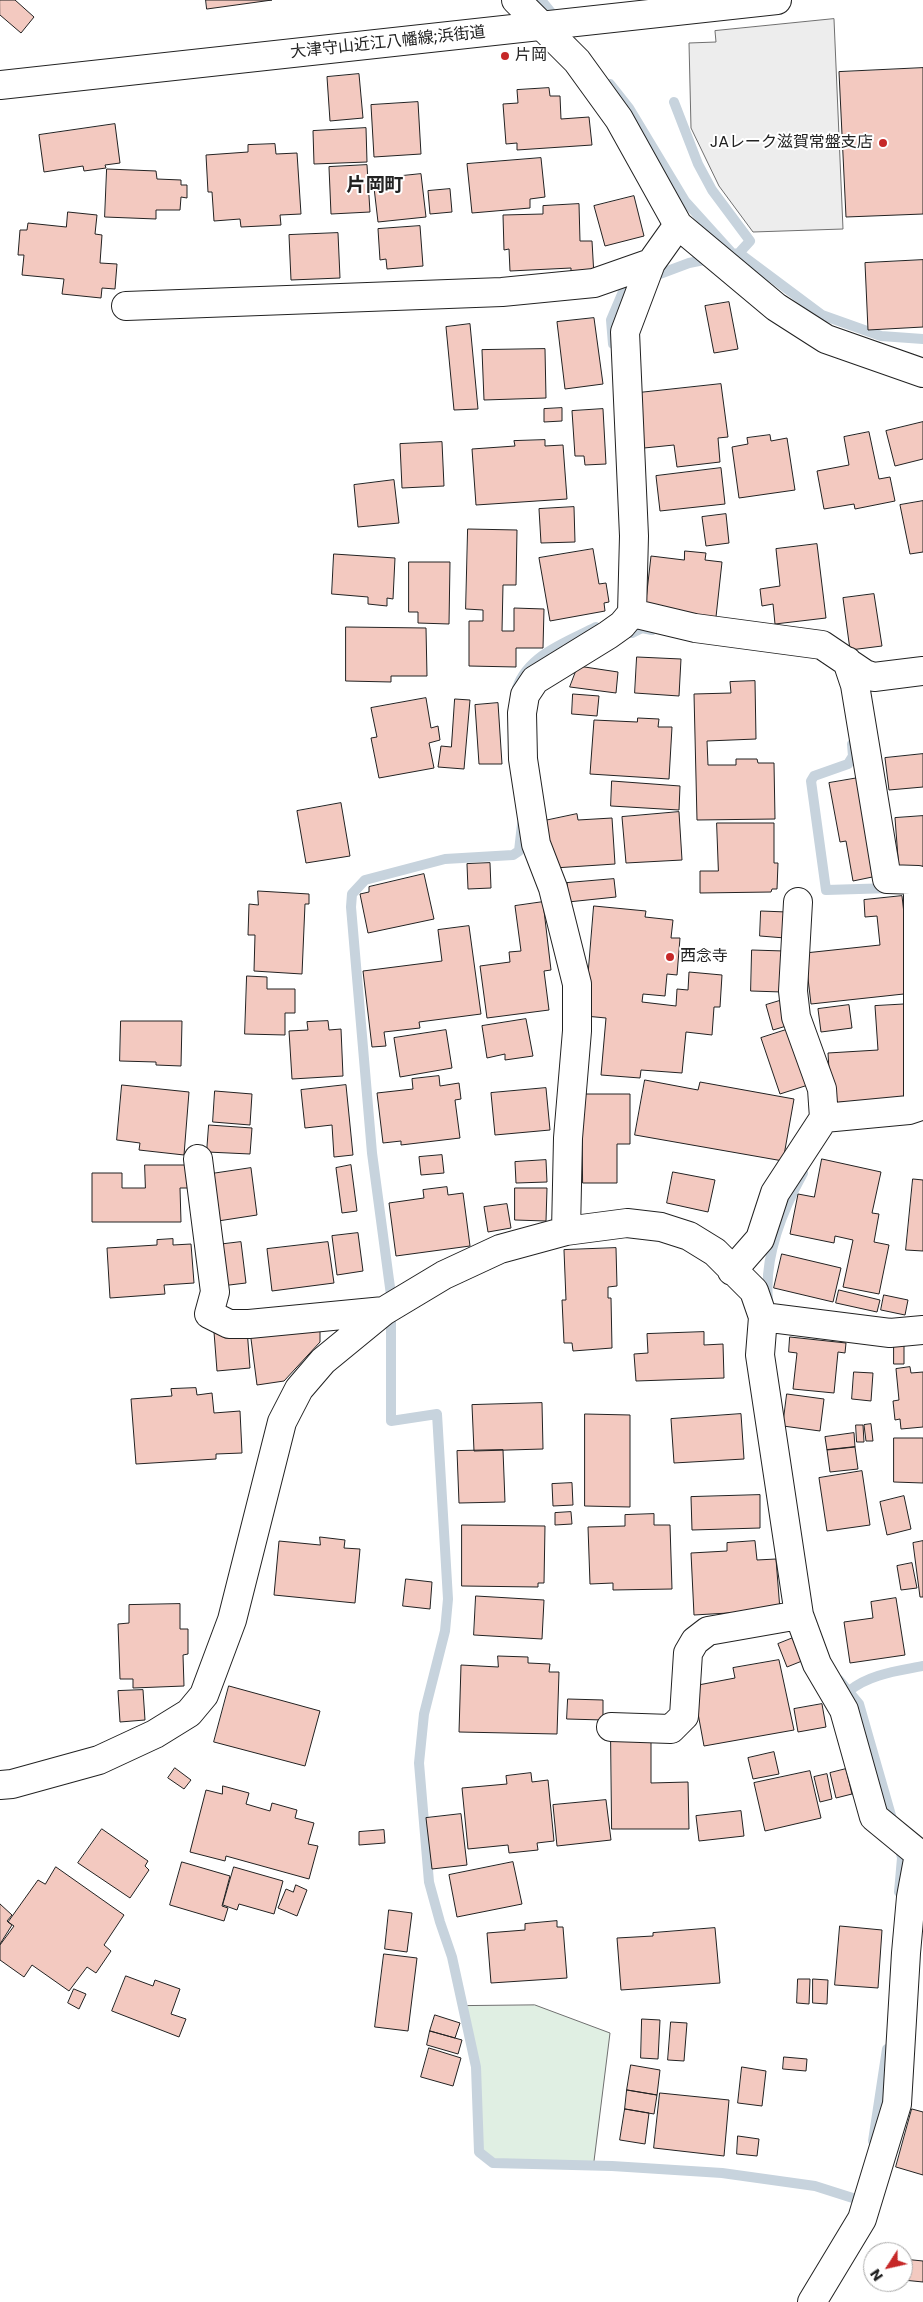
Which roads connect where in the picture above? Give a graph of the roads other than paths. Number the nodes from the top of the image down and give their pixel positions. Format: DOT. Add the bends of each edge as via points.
graph roads {
  1 [pos="516,0"];
  2 [pos="776,0"];
  3 [pos="669,5"];
  4 [pos="540,26"];
  5 [pos="0,85"];
  6 [pos="678,225"];
  7 [pos="651,263"];
  8 [pos="126,306"];
  9 [pos="923,373"];
  10 [pos="632,613"];
  11 [pos="847,662"];
  12 [pos="923,671"];
  13 [pos="798,902"];
  14 [pos="921,1106"];
  15 [pos="824,1118"];
  16 [pos="198,1159"];
  17 [pos="566,1231"];
  18 [pos="732,1271"];
  19 [pos="384,1310"];
  20 [pos="763,1317"];
  21 [pos="923,1330"];
  22 [pos="799,1615"];
  23 [pos="611,1727"];
  24 [pos="0,1785"];
  25 [pos="812,2302"];
  1 -- 4 [label="street"];
  2 -- 3 [label="street, 大津守山近江八幡線;浜街道"];
  3 -- 4 [label="street, 大津守山近江八幡線;浜街道"];
  4 -- 5 [label="street, 大津守山近江八幡線;浜街道"];
  4 -- 6 [label="street" via="577,61 618,119"];
  6 -- 7 [label="street"];
  6 -- 9 [label="street" via="776,307 826,338"];
  7 -- 8 [label="street" via="594,284 502,292"];
  7 -- 10 [label="street" via="625,332 634,536"];
  10 -- 11 [label="street" via="695,628 822,645"];
  10 -- 17 [label="street" via="608,635 535,680 525,695 522,713 523,759 536,844 553,888 577,984"];
  11 -- 12 [label="street" via="874,677"];
  11 -- 14 [label="street" via="856,685 887,879 918,880"];
  13 -- 15 [label="street" via="793,991 796,1017 822,1089"];
  14 -- 15 [label="street"];
  15 -- 18 [label="street" via="775,1192 760,1239"];
  16 -- 19 [label="street" via="215,1292 210,1314 229,1324 249,1324"];
  17 -- 18 [label="street" via="627,1223 661,1227 689,1236 715,1252"];
  17 -- 19 [label="street" via="534,1238 474,1260"];
  18 -- 20 [label="street" via="754,1291"];
  19 -- 24 [label="street" via="324,1360 299,1389 282,1422 232,1620 204,1696 189,1713 155,1734 99,1760"];
  20 -- 21 [label="street" via="890,1332"];
  20 -- 22 [label="street" via="760,1355"];
  22 -- 23 [label="street" via="708,1632 696,1641 688,1653 684,1716 671,1729"];
  22 -- 25 [label="street" via="817,1664 844,1710 874,1817 919,1854 906,1953 897,2104 862,2219"];
}
